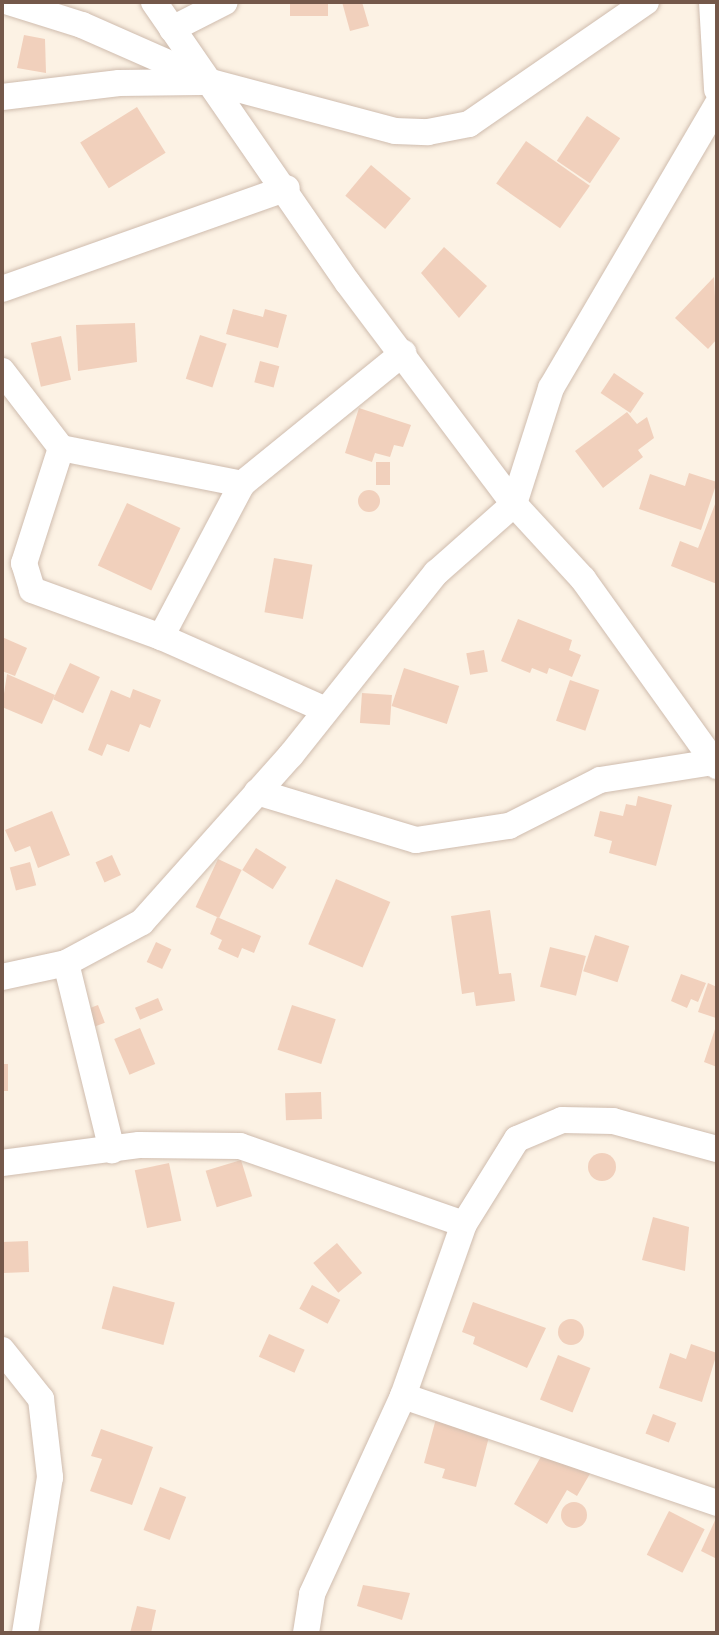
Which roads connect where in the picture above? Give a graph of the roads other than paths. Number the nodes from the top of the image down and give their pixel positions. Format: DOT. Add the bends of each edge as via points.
graph roads {
  1 [pos="9,2"];
  2 [pos="154,2"];
  3 [pos="225,2"];
  4 [pos="646,2"];
  5 [pos="712,2"];
  6 [pos="173,29"];
  7 [pos="211,82"];
  8 [pos="717,90"];
  9 [pos="2,97"];
  10 [pos="717,105"];
  11 [pos="287,188"];
  12 [pos="2,289"];
  13 [pos="403,353"];
  14 [pos="2,371"];
  15 [pos="61,447"];
  16 [pos="242,484"];
  17 [pos="514,504"];
  18 [pos="162,637"];
  19 [pos="326,710"];
  20 [pos="716,764"];
  21 [pos="257,792"];
  22 [pos="66,963"];
  23 [pos="2,977"];
  24 [pos="717,1149"];
  25 [pos="112,1150"];
  26 [pos="2,1163"];
  27 [pos="464,1224"];
  28 [pos="2,1350"];
  29 [pos="403,1396"];
  30 [pos="717,1503"];
  31 [pos="24,1633"];
  32 [pos="306,1633"];
  1 -- 7 [label="street" via="82,25"];
  2 -- 6 [label="street"];
  3 -- 6 [label="street"];
  4 -- 7 [label="street" via="469,124 449,130 395,131"];
  5 -- 8 [label="street"];
  6 -- 7 [label="street"];
  7 -- 9 [label="street" via="119,83"];
  7 -- 11 [label="street"];
  10 -- 17 [label="street" via="551,388"];
  11 -- 12 [label="street"];
  11 -- 13 [label="street"];
  13 -- 16 [label="street"];
  13 -- 17 [label="street"];
  14 -- 15 [label="street"];
  15 -- 16 [label="street"];
  15 -- 18 [label="street" via="24,563 32,590"];
  16 -- 18 [label="street"];
  17 -- 19 [label="street" via="436,573"];
  17 -- 20 [label="street" via="583,579"];
  18 -- 19 [label="street"];
  19 -- 21 [label="street"];
  20 -- 21 [label="street" via="600,780 509,826 416,841"];
  21 -- 22 [label="street" via="142,922"];
  22 -- 23 [label="street"];
  22 -- 25 [label="street"];
  24 -- 27 [label="street" via="613,1121 562,1120 517,1139"];
  25 -- 26 [label="street"];
  25 -- 27 [label="street" via="195,1142 240,1146"];
  27 -- 29 [label="street"];
  28 -- 31 [label="street" via="41,1399 50,1477"];
  29 -- 30 [label="street"];
  29 -- 32 [label="street" via="312,1594"];
}
